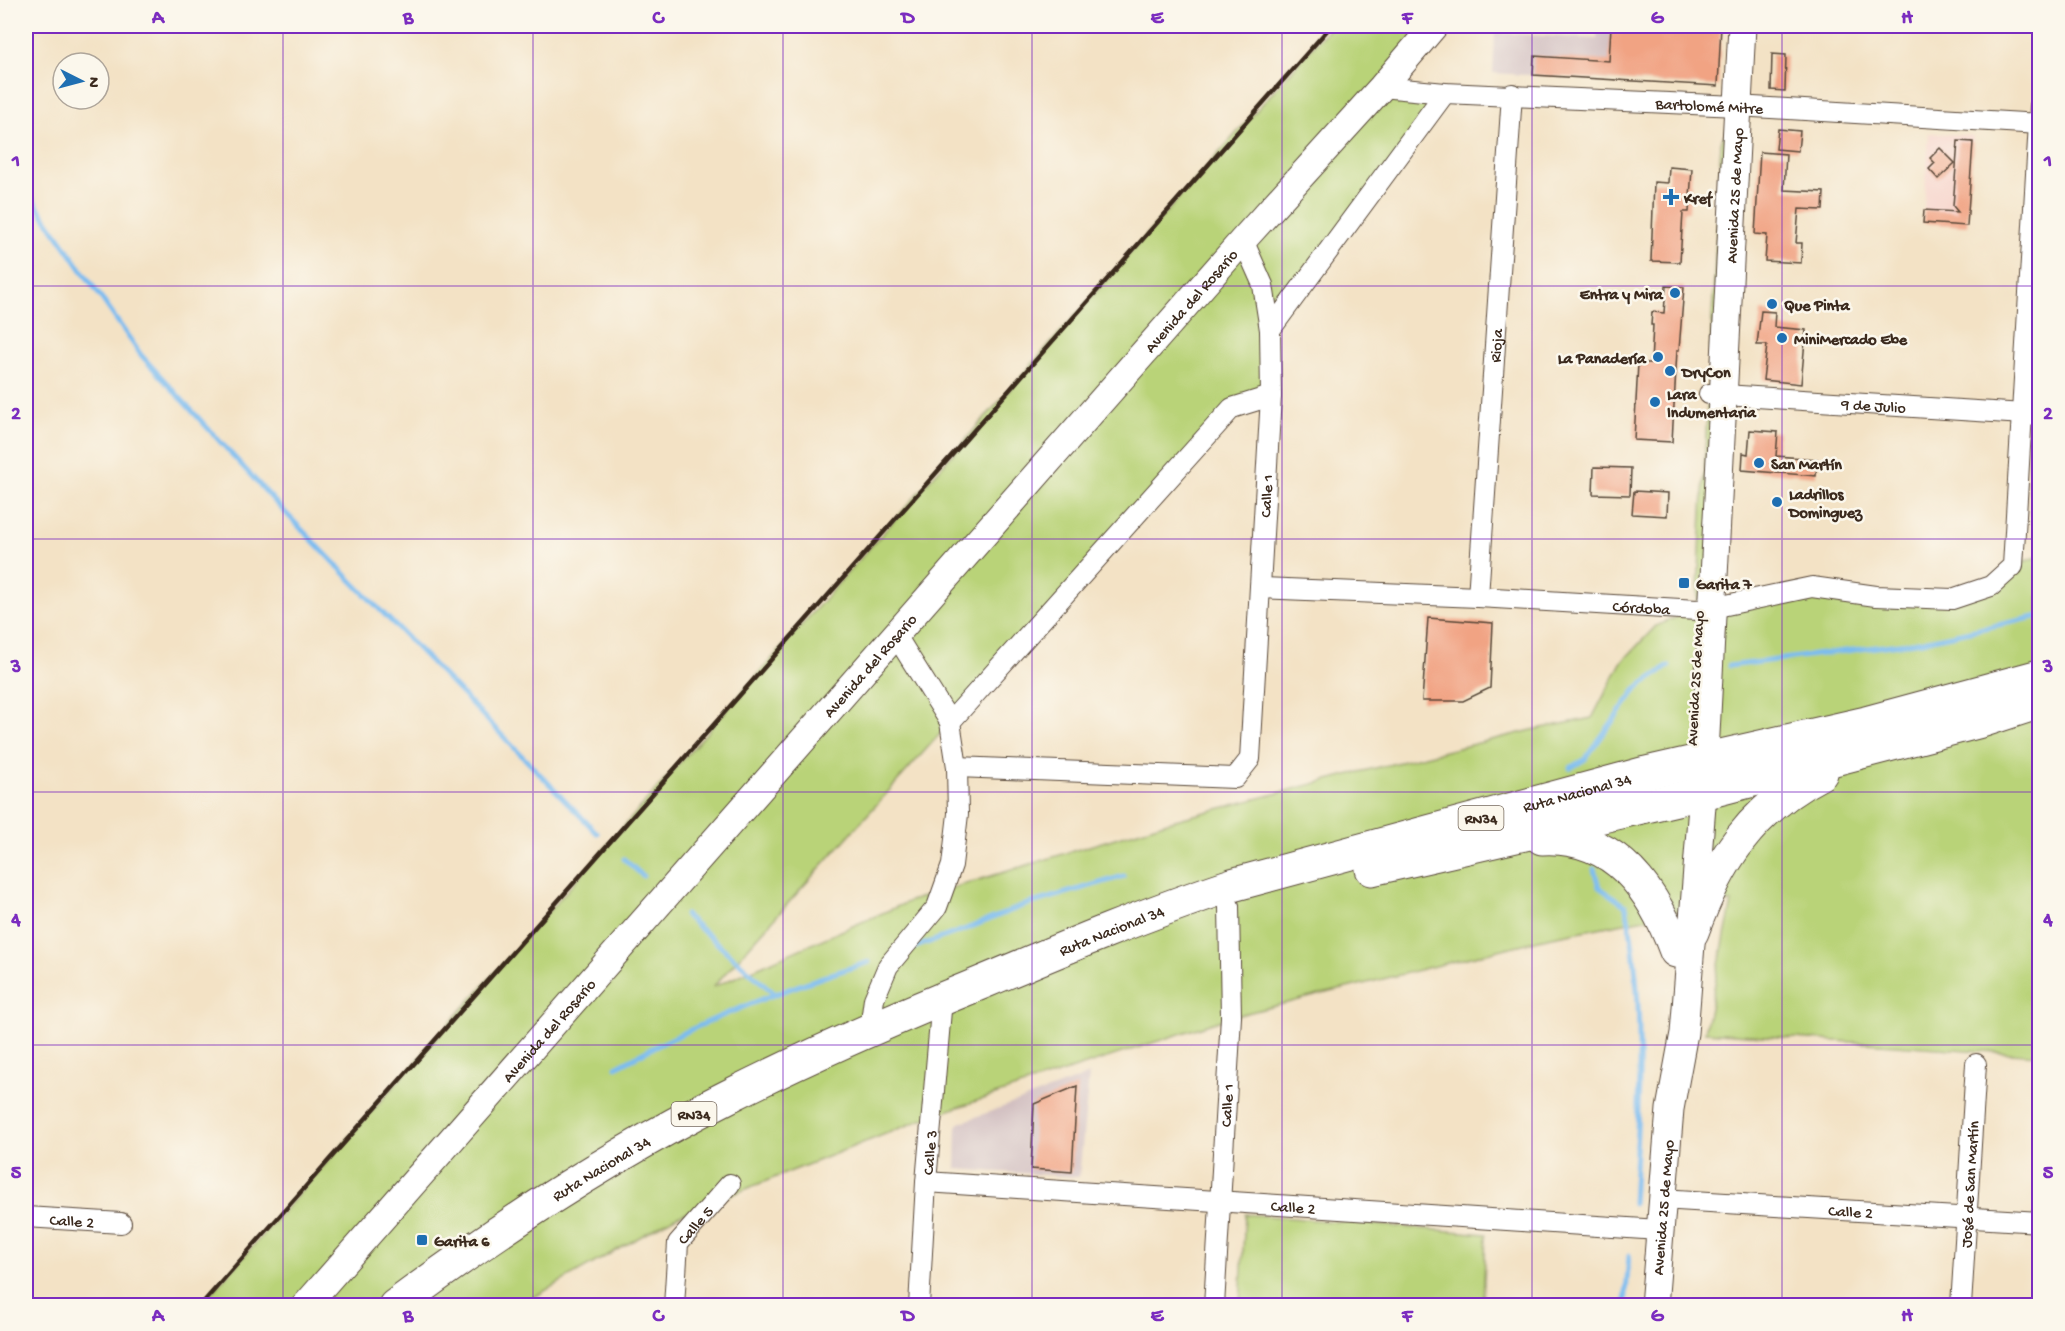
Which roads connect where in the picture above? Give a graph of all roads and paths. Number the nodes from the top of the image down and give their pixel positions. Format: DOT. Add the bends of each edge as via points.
graph roads {
  1 [pos="1434,26"];
  2 [pos="1742,26"];
  3 [pos="1382,87"];
  4 [pos="1445,93"];
  5 [pos="1512,94"];
  6 [pos="1737,106"];
  7 [pos="2039,118"];
  8 [pos="1243,240"];
  9 [pos="1270,330"];
  10 [pos="1716,395"];
  11 [pos="1271,396"];
  12 [pos="2031,414"];
  13 [pos="1260,588"];
  14 [pos="1478,597"];
  15 [pos="1705,609"];
  16 [pos="895,634"];
  17 [pos="2040,676"];
  18 [pos="2040,702"];
  19 [pos="950,722"];
  20 [pos="1857,754"];
  21 [pos="1697,761"];
  22 [pos="957,767"];
  23 [pos="1695,794"];
  24 [pos="1437,855"];
  25 [pos="1229,906"];
  26 [pos="1684,942"];
  27 [pos="1018,967"];
  28 [pos="942,999"];
  29 [pos="870,1029"];
  30 [pos="1976,1064"];
  31 [pos="926,1182"];
  32 [pos="730,1184"];
  33 [pos="1661,1199"];
  34 [pos="1220,1201"];
  35 [pos="26,1217"];
  36 [pos="1966,1217"];
  37 [pos="121,1222"];
  38 [pos="2040,1222"];
  39 [pos="1659,1230"];
  40 [pos="305,1305"];
  41 [pos="395,1305"];
  42 [pos="674,1305"];
  43 [pos="920,1305"];
  44 [pos="1214,1305"];
  45 [pos="1654,1305"];
  46 [pos="1961,1305"];
  1 -- 3 [label="main road, Avenida del Rosario"];
  2 -- 6 [label="main road, Avenida 25 de Mayo"];
  3 -- 4 [label="street, Bartolomé Mitre"];
  3 -- 8 [label="main road, Avenida del Rosario"];
  4 -- 5 [label="street, Bartolomé Mitre"];
  4 -- 9 [label="street"];
  5 -- 6 [label="street, Bartolomé Mitre"];
  5 -- 14 [label="street, Rioja"];
  6 -- 7 [label="street, Bartolomé Mitre"];
  6 -- 10 [label="main road, Avenida 25 de Mayo" via="1722,142"];
  7 -- 12 [label="street"];
  8 -- 9 [label="street, Calle 1" via="1263,285"];
  8 -- 16 [label="main road, Avenida del Rosario"];
  9 -- 11 [label="street, Calle 1"];
  10 -- 12 [label="street, 9 de Julio"];
  10 -- 15 [label="main road, Avenida 25 de Mayo"];
  11 -- 13 [label="street, Calle 1"];
  11 -- 19 [label="street" via="1232,408"];
  12 -- 15 [label="street, Córdoba" via="2013,566 1991,586 1952,599 1876,596 1812,587"];
  13 -- 14 [label="street, Córdoba"];
  13 -- 22 [label="street, Calle 1" via="1250,759 1236,778"];
  14 -- 15 [label="street, Córdoba"];
  15 -- 21 [label="main road, Avenida 25 de Mayo"];
  16 -- 19 [label="street"];
  16 -- 40 [label="main road, Avenida del Rosario"];
  17 -- 21 [label="highway, Ruta Nacional 34 / RN34" via="1866,723"];
  18 -- 20 [label="highway, Ruta Nacional 34 / RN34"];
  19 -- 22 [label="street"];
  20 -- 23 [label="highway, Ruta Nacional 34 / RN34"];
  20 -- 26 [label="highway, RN34" via="1788,792 1744,832 1711,886"];
  21 -- 23 [label="main road, Avenida 25 de Mayo"];
  21 -- 27 [label="highway, Ruta Nacional 34 / RN34" via="1232,885"];
  22 -- 29 [label="street" via="958,814 952,865 937,907 888,966 874,999"];
  23 -- 24 [label="highway, Ruta Nacional 34 / RN34"];
  23 -- 26 [label="main road, Avenida 25 de Mayo"];
  24 -- 25 [label="highway, Ruta Nacional 34 / RN34" via="1337,876"];
  24 -- 26 [label="highway, RN34" via="1544,838 1587,843 1626,867"];
  25 -- 27 [label="highway, Ruta Nacional 34 / RN34"];
  25 -- 34 [label="street, Calle 1" via="1231,1017"];
  26 -- 33 [label="main road, Avenida 25 de Mayo" via="1669,1032 1670,1109"];
  27 -- 28 [label="highway, Ruta Nacional 34 / RN34"];
  28 -- 29 [label="highway, Ruta Nacional 34 / RN34"];
  28 -- 31 [label="street, Calle 3"];
  29 -- 41 [label="highway, Ruta Nacional 34 / RN34" via="724,1098 630,1150 527,1214"];
  30 -- 36 [label="street, José de San Martín"];
  31 -- 34 [label="street, Calle 2"];
  31 -- 43 [label="street, Calle 3"];
  32 -- 42 [label="street, Calle 5" via="678,1243"];
  33 -- 36 [label="street, Calle 2"];
  33 -- 39 [label="main road, Avenida 25 de Mayo"];
  34 -- 39 [label="street, Calle 2"];
  34 -- 44 [label="street, Calle 1"];
  35 -- 37 [label="street, Calle 2"];
  36 -- 38 [label="street, Calle 2"];
  36 -- 46 [label="street, José de San Martín"];
  39 -- 45 [label="main road, Avenida 25 de Mayo"];
}
